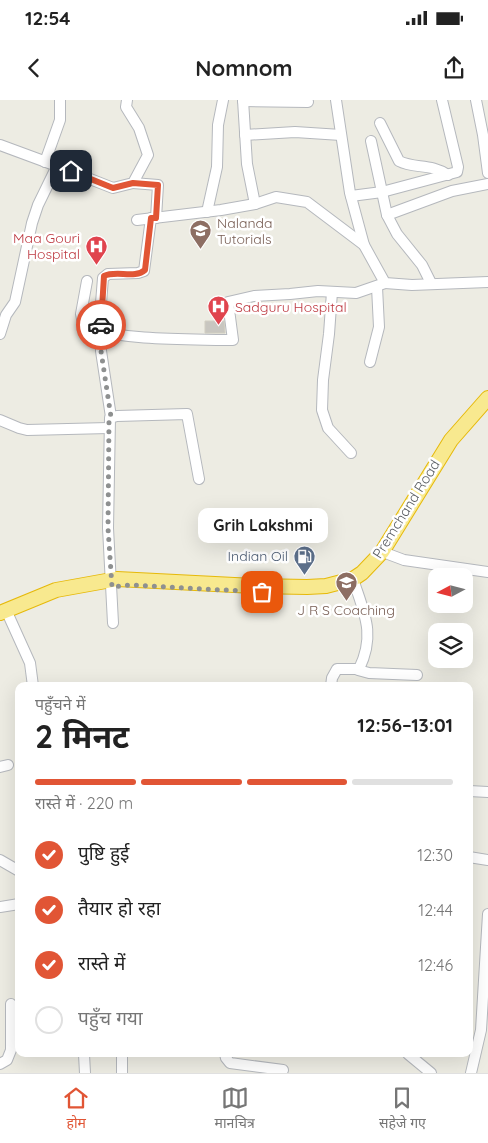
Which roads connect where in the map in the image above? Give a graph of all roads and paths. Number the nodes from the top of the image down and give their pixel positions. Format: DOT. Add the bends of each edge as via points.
graph roads {
  1 [pos="60,100"];
  2 [pos="127,100"];
  3 [pos="223,100"];
  4 [pos="243,100"];
  5 [pos="336,100"];
  6 [pos="442,100"];
  7 [pos="476,100"];
  8 [pos="308,102"];
  9 [pos="380,122"];
  10 [pos="245,134"];
  11 [pos="341,135"];
  12 [pos="372,141"];
  13 [pos="0,145"];
  14 [pos="45,162"];
  15 [pos="57,166"];
  16 [pos="488,173"];
  17 [pos="448,175"];
  18 [pos="133,183"];
  19 [pos="488,184"];
  20 [pos="382,192"];
  21 [pos="351,196"];
  22 [pos="255,204"];
  23 [pos="207,212"];
  24 [pos="387,215"];
  25 [pos="153,218"];
  26 [pos="137,220"];
  27 [pos="364,245"];
  28 [pos="87,281"];
  29 [pos="488,282"];
  30 [pos="431,284"];
  31 [pos="381,285"];
  32 [pos="332,292"];
  33 [pos="3,314"];
  34 [pos="101,333"];
  35 [pos="0,334"];
  36 [pos="370,362"];
  37 [pos="488,398"];
  38 [pos="488,408"];
  39 [pos="111,417"];
  40 [pos="0,420"];
  41 [pos="109,428"];
  42 [pos="351,453"];
  43 [pos="200,480"];
  44 [pos="388,554"];
  45 [pos="488,572"];
  46 [pos="354,582"];
  47 [pos="111,583"];
  48 [pos="3,612"];
  49 [pos="113,623"];
  50 [pos="358,670"];
  51 [pos="417,675"];
  52 [pos="32,682"];
  53 [pos="332,682"];
  54 [pos="473,791"];
  55 [pos="488,792"];
  56 [pos="473,858"];
  57 [pos="0,860"];
  58 [pos="488,860"];
  59 [pos="15,869"];
  60 [pos="15,904"];
  61 [pos="0,906"];
  62 [pos="488,914"];
  63 [pos="486,976"];
  64 [pos="11,1004"];
  65 [pos="484,1031"];
  66 [pos="84,1057"];
  67 [pos="122,1057"];
  68 [pos="225,1057"];
  69 [pos="226,1057"];
  70 [pos="412,1057"];
  71 [pos="0,1064"];
  72 [pos="283,1070"];
  73 [pos="85,1073"];
  74 [pos="122,1073"];
  75 [pos="226,1073"];
  76 [pos="431,1073"];
  77 [pos="471,1073"];
  1 -- 14 [label="street" via="60,120"];
  2 -- 18 [label="street" via="126,107 139,128 148,155"];
  3 -- 23 [label="street" via="218,125 217,166"];
  4 -- 8 [label="street"];
  4 -- 10 [label="street"];
  5 -- 11 [label="street"];
  6 -- 17 [label="street" via="458,169"];
  7 -- 16 [label="street"];
  9 -- 17 [label="street" via="399,161 436,168"];
  10 -- 11 [label="street" via="302,132"];
  10 -- 22 [label="street"];
  11 -- 21 [label="street"];
  12 -- 20 [label="street"];
  13 -- 14 [label="street"];
  14 -- 15 [label="street"];
  15 -- 18 [label="street" via="113,188"];
  15 -- 33 [label="street" via="32,223 16,302"];
  17 -- 20 [label="street"];
  18 -- 25 [label="street" via="158,185"];
  19 -- 24 [label="street" via="452,191"];
  20 -- 21 [label="street"];
  20 -- 24 [label="street"];
  21 -- 27 [label="street"];
  22 -- 23 [label="street"];
  22 -- 27 [label="street" via="276,197 307,202"];
  23 -- 25 [label="street"];
  24 -- 30 [label="street" via="397,234 422,265"];
  25 -- 26 [label="street"];
  25 -- 34 [label="street" via="144,271 104,276"];
  27 -- 31 [label="street"];
  28 -- 34 [label="street" via="80,314 84,328"];
  29 -- 30 [label="street"];
  30 -- 31 [label="street"];
  31 -- 32 [label="street" via="356,293"];
  31 -- 36 [label="street" via="379,327"];
  32 -- 34 [label="street" via="254,296 228,302 233,340"];
  32 -- 42 [label="street" via="322,410 328,428"];
  33 -- 35 [label="street"];
  34 -- 39 [label="street"];
  37 -- 46 [label="highway, Premchand Road" via="451,440 382,552"];
  38 -- 44 [label="highway, Premchand Road" via="450,455"];
  39 -- 41 [label="street"];
  39 -- 43 [label="street" via="188,414"];
  40 -- 41 [label="street" via="28,430"];
  41 -- 47 [label="street"];
  44 -- 45 [label="street" via="404,560"];
  44 -- 46 [label="highway, Premchand Road" via="375,571"];
  46 -- 47 [label="highway, Premchand Road" via="307,587 142,579"];
  46 -- 50 [label="street" via="368,632 368,644"];
  47 -- 48 [label="highway, Premchand Road" via="56,590"];
  47 -- 49 [label="street"];
  48 -- 52 [label="street" via="30,663"];
  50 -- 51 [label="street"];
  50 -- 53 [label="street" via="337,668"];
  54 -- 55 [label="street"];
  56 -- 58 [label="street"];
  57 -- 59 [label="street"];
  60 -- 61 [label="street"];
  62 -- 63 [label="street"];
  63 -- 65 [label="street"];
  64 -- 71 [label="street" via="11,1050 7,1060"];
  65 -- 77 [label="street"];
  66 -- 73 [label="street"];
  67 -- 74 [label="street"];
  68 -- 75 [label="street"];
  69 -- 72 [label="street" via="234,1064"];
  70 -- 76 [label="street"];
}
